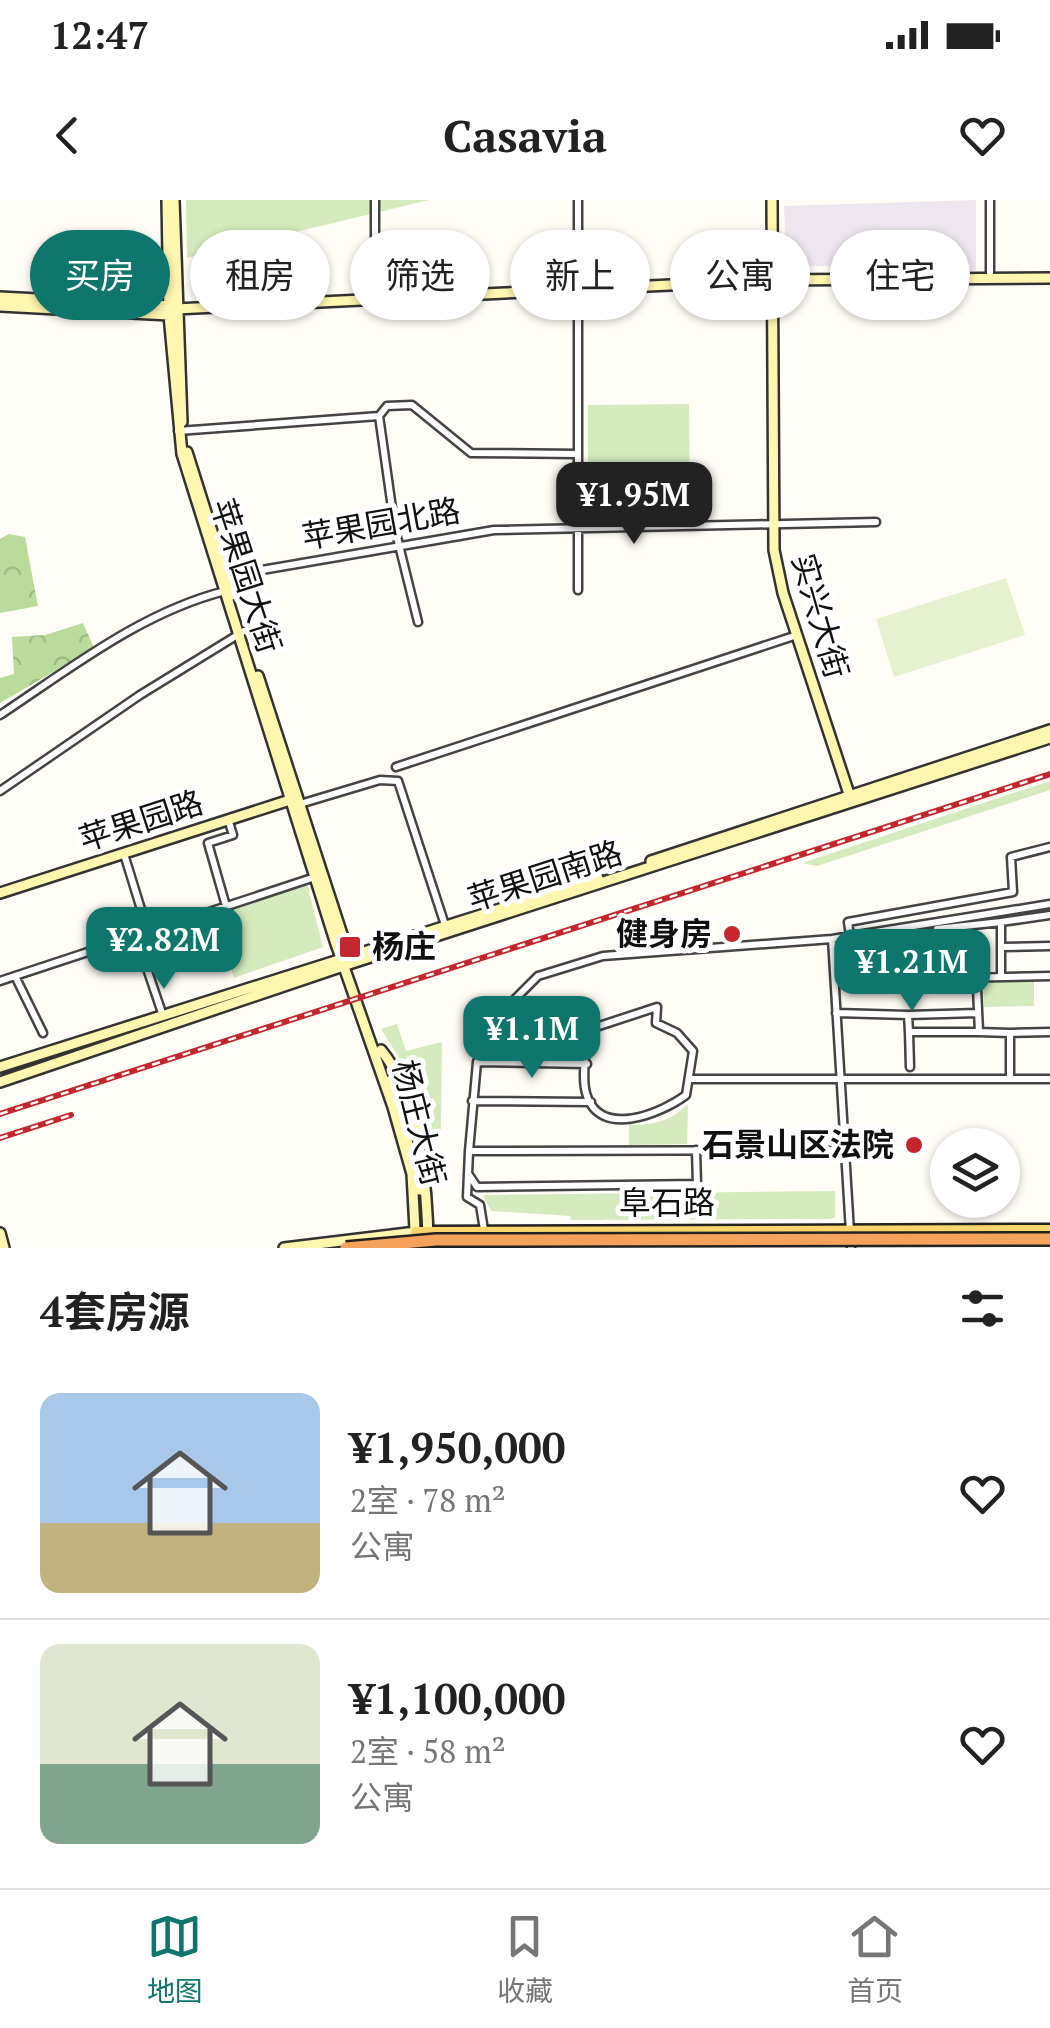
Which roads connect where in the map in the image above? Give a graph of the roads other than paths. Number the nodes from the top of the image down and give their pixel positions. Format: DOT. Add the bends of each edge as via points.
graph roads {
  1 [pos="170,200"];
  2 [pos="376,200"];
  3 [pos="578,200"];
  4 [pos="772,200"];
  5 [pos="990,200"];
  6 [pos="376,230"];
  7 [pos="578,230"];
  8 [pos="772,230"];
  9 [pos="990,278"];
  10 [pos="1050,278"];
  11 [pos="810,280"];
  12 [pos="0,298"];
  13 [pos="350,301"];
  14 [pos="0,306"];
  15 [pos="171,309"];
  16 [pos="578,320"];
  17 [pos="772,320"];
  18 [pos="380,416"];
  19 [pos="180,431"];
  20 [pos="578,454"];
  21 [pos="392,508"];
  22 [pos="876,522"];
  23 [pos="774,524"];
  24 [pos="394,525"];
  25 [pos="579,531"];
  26 [pos="398,546"];
  27 [pos="227,576"];
  28 [pos="228,590"];
  29 [pos="578,590"];
  30 [pos="418,622"];
  31 [pos="241,632"];
  32 [pos="797,635"];
  33 [pos="0,715"];
  34 [pos="1050,734"];
  35 [pos="396,766"];
  36 [pos="0,791"];
  37 [pos="851,798"];
  38 [pos="295,801"];
  39 [pos="228,820"];
  40 [pos="1050,848"];
  41 [pos="123,852"];
  42 [pos="314,877"];
  43 [pos="0,893"];
  44 [pos="1050,904"];
  45 [pos="226,906"];
  46 [pos="1050,916"];
  47 [pos="1001,922"];
  48 [pos="445,925"];
  49 [pos="937,929"];
  50 [pos="148,932"];
  51 [pos="136,936"];
  52 [pos="850,936"];
  53 [pos="832,940"];
  54 [pos="1050,946"];
  55 [pos="1001,947"];
  56 [pos="347,959"];
  57 [pos="15,976"];
  58 [pos="1001,976"];
  59 [pos="1050,976"];
  60 [pos="0,981"];
  61 [pos="162,1013"];
  62 [pos="503,1013"];
  63 [pos="836,1013"];
  64 [pos="978,1013"];
  65 [pos="908,1015"];
  66 [pos="587,1030"];
  67 [pos="909,1032"];
  68 [pos="979,1032"];
  69 [pos="1050,1032"];
  70 [pos="43,1033"];
  71 [pos="1010,1033"];
  72 [pos="477,1062"];
  73 [pos="587,1064"];
  74 [pos="0,1067"];
  75 [pos="910,1067"];
  76 [pos="691,1079"];
  77 [pos="840,1079"];
  78 [pos="1010,1079"];
  79 [pos="1050,1079"];
  80 [pos="0,1082"];
  81 [pos="472,1102"];
  82 [pos="592,1102"];
  83 [pos="696,1150"];
  84 [pos="844,1150"];
  85 [pos="469,1151"];
  86 [pos="468,1174"];
  87 [pos="478,1230"];
  88 [pos="849,1230"];
  89 [pos="1050,1230"];
  90 [pos="422,1232"];
  91 [pos="0,1233"];
  92 [pos="1050,1239"];
  93 [pos="4,1248"];
  94 [pos="284,1248"];
  95 [pos="346,1248"];
  96 [pos="421,1248"];
  97 [pos="472,1248"];
  98 [pos="850,1248"];
  1 -- 15 [label="main road, 苹果园大街"];
  2 -- 6 [label="street"];
  3 -- 7 [label="street"];
  4 -- 8 [label="main road, 实兴大街"];
  5 -- 9 [label="street"];
  9 -- 10 [label="main road"];
  9 -- 11 [label="main road"];
  12 -- 15 [label="main road"];
  13 -- 15 [label="main road"];
  14 -- 15 [label="main road"];
  15 -- 19 [label="main road, 苹果园大街"];
  16 -- 20 [label="street"];
  17 -- 23 [label="main road, 实兴大街"];
  18 -- 19 [label="street"];
  18 -- 20 [label="street" via="387,406 412,405 471,453"];
  18 -- 21 [label="street"];
  19 -- 27 [label="main road, 苹果园大街"];
  19 -- 28 [label="main road, 苹果园大街"];
  20 -- 25 [label="street"];
  22 -- 23 [label="street, 苹果园北路"];
  23 -- 25 [label="street, 苹果园北路"];
  23 -- 32 [label="main road, 实兴大街" via="778,574"];
  24 -- 26 [label="street"];
  25 -- 26 [label="street, 苹果园北路" via="485,531"];
  25 -- 29 [label="street"];
  26 -- 27 [label="street, 苹果园北路"];
  26 -- 30 [label="street"];
  27 -- 28 [label="main road, 苹果园大街"];
  28 -- 31 [label="main road, 苹果园大街"];
  28 -- 33 [label="street" via="180,602"];
  31 -- 36 [label="street"];
  31 -- 38 [label="main road, 苹果园大街"];
  32 -- 35 [label="street"];
  32 -- 37 [label="main road, 实兴大街"];
  34 -- 37 [label="main road, 苹果园南路"];
  37 -- 48 [label="main road, 苹果园南路"];
  37 -- 56 [label="main road, 苹果园南路"];
  38 -- 39 [label="main road, 苹果园路"];
  38 -- 42 [label="main road, 苹果园大街"];
  38 -- 48 [label="street" via="398,781"];
  38 -- 56 [label="main road, 苹果园大街"];
  39 -- 41 [label="main road, 苹果园路"];
  39 -- 45 [label="street" via="233,835 208,843"];
  40 -- 52 [label="street" via="1011,857 1013,892 848,922"];
  41 -- 43 [label="main road, 苹果园路"];
  41 -- 50 [label="street"];
  42 -- 45 [label="street"];
  42 -- 56 [label="main road, 苹果园大街"];
  44 -- 52 [label="street"];
  45 -- 50 [label="street"];
  46 -- 47 [label="street"];
  47 -- 49 [label="street"];
  47 -- 55 [label="street"];
  48 -- 56 [label="main road, 苹果园南路"];
  50 -- 51 [label="street"];
  51 -- 57 [label="street"];
  51 -- 61 [label="street"];
  52 -- 53 [label="street"];
  53 -- 62 [label="street" via="604,956 538,976"];
  53 -- 63 [label="street"];
  54 -- 55 [label="street"];
  55 -- 58 [label="street"];
  56 -- 61 [label="main road, 苹果园南路"];
  56 -- 80 [label="main road, 苹果园南路"];
  56 -- 90 [label="main road, 杨庄大街" via="412,1174"];
  56 -- 90 [label="main road, 杨庄大街" via="381,1050 398,1076 422,1162"];
  57 -- 60 [label="street"];
  57 -- 70 [label="street"];
  58 -- 59 [label="street"];
  58 -- 64 [label="street" via="976,977"];
  61 -- 74 [label="main road, 苹果园南路"];
  62 -- 66 [label="street" via="586,1016"];
  62 -- 72 [label="street"];
  63 -- 65 [label="street"];
  63 -- 77 [label="street"];
  64 -- 65 [label="street"];
  64 -- 68 [label="street"];
  65 -- 67 [label="street"];
  66 -- 73 [label="street"];
  66 -- 76 [label="street" via="657,1007 656,1023 677,1032 693,1051"];
  67 -- 68 [label="street"];
  67 -- 75 [label="street"];
  68 -- 71 [label="street"];
  69 -- 71 [label="street"];
  71 -- 78 [label="street"];
  72 -- 73 [label="street"];
  72 -- 81 [label="street"];
  73 -- 82 [label="street"];
  76 -- 77 [label="street"];
  76 -- 82 [label="street" via="686,1095 647,1117 614,1119"];
  77 -- 78 [label="street"];
  77 -- 84 [label="street"];
  78 -- 79 [label="street"];
  81 -- 82 [label="street"];
  81 -- 85 [label="street"];
  83 -- 84 [label="street"];
  83 -- 85 [label="street"];
  83 -- 86 [label="street" via="698,1184 477,1187"];
  84 -- 88 [label="street"];
  85 -- 86 [label="street"];
  86 -- 87 [label="street" via="468,1197 480,1205"];
  87 -- 88 [label="main road, 阜石路"];
  87 -- 90 [label="main road, 阜石路"];
  87 -- 97 [label="main road"];
  88 -- 89 [label="main road, 阜石路"];
  88 -- 98 [label="street"];
  90 -- 94 [label="main road, 阜石路"];
  90 -- 96 [label="main road, 杨庄大街"];
  91 -- 93 [label="main road"];
  92 -- 95 [label="highway, 阜石路, bridge" via="436,1240"];
}
